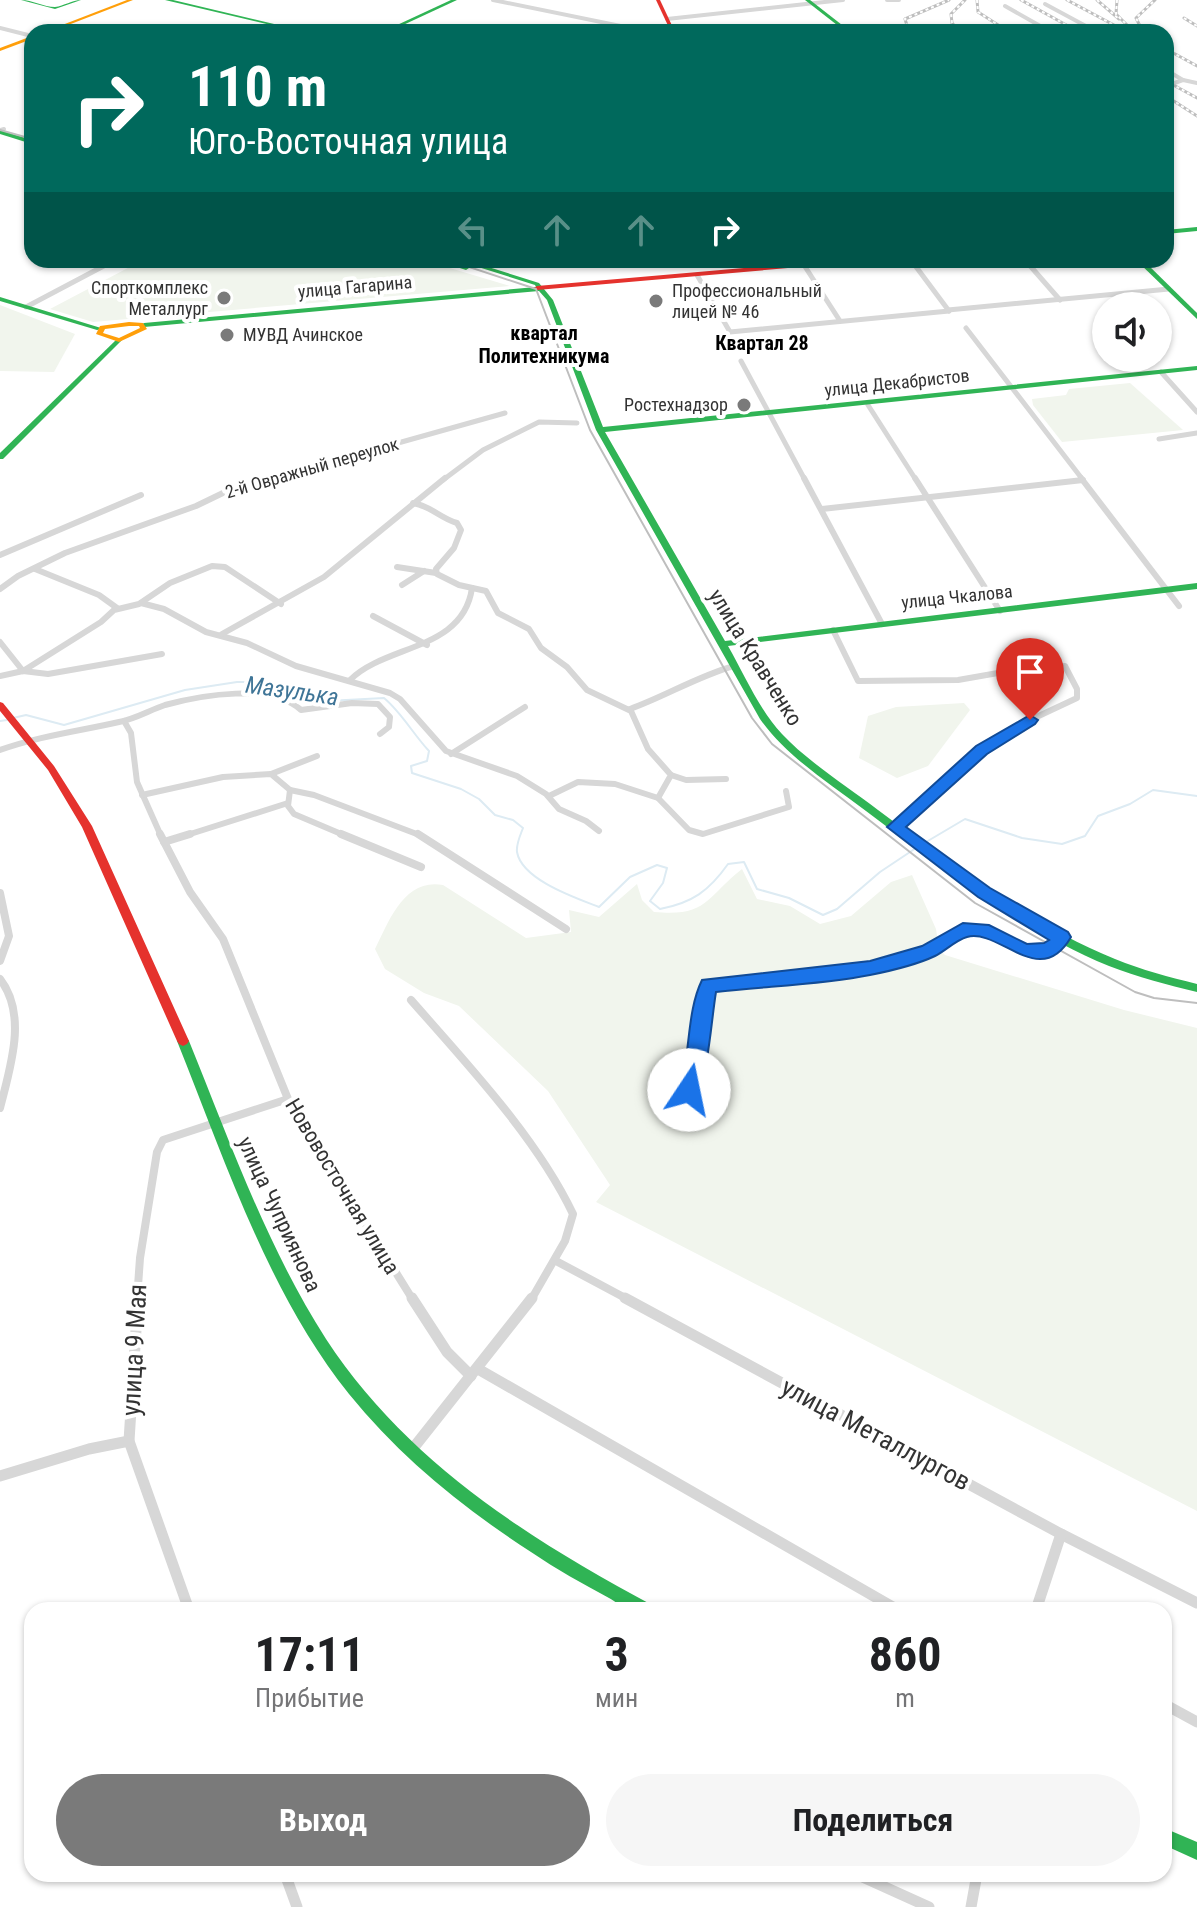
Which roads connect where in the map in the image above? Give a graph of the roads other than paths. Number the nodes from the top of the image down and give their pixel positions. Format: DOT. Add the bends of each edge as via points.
graph roads {
  1 [pos="23,0"];
  2 [pos="79,0"];
  3 [pos="131,0"];
  4 [pos="167,0"];
  5 [pos="455,0"];
  6 [pos="493,0"];
  7 [pos="659,0"];
  8 [pos="843,0"];
  9 [pos="887,0"];
  10 [pos="899,0"];
  11 [pos="809,2"];
  12 [pos="1045,4"];
  13 [pos="1005,6"];
  14 [pos="667,19"];
  15 [pos="67,24"];
  16 [pos="271,24"];
  17 [pos="402,24"];
  18 [pos="611,24"];
  19 [pos="669,24"];
  20 [pos="838,24"];
  21 [pos="1037,24"];
  22 [pos="1082,24"];
  23 [pos="0,28"];
  24 [pos="24,35"];
  25 [pos="24,40"];
  26 [pos="0,50"];
  27 [pos="1174,75"];
  28 [pos="1183,80"];
  29 [pos="1174,83"];
  30 [pos="1197,83"];
  31 [pos="1,130"];
  32 [pos="24,136"];
  33 [pos="1197,229"];
  34 [pos="1174,231"];
  35 [pos="100,268"];
  36 [pos="476,268"];
  37 [pos="772,268"];
  38 [pos="806,268"];
  39 [pos="917,268"];
  40 [pos="1032,268"];
  41 [pos="1147,268"];
  42 [pos="697,275"];
  43 [pos="532,285"];
  44 [pos="1169,289"];
  45 [pos="0,299"];
  46 [pos="1060,300"];
  47 [pos="26,307"];
  48 [pos="949,311"];
  49 [pos="1197,317"];
  50 [pos="840,321"];
  51 [pos="144,325"];
  52 [pos="966,328"];
  53 [pos="99,329"];
  54 [pos="119,340"];
  55 [pos="741,361"];
  56 [pos="1197,368"];
  57 [pos="1172,371"];
  58 [pos="1161,372"];
  59 [pos="1012,388"];
  60 [pos="868,405"];
  61 [pos="1197,412"];
  62 [pos="505,413"];
  63 [pos="771,414"];
  64 [pos="577,423"];
  65 [pos="600,430"];
  66 [pos="1197,433"];
  67 [pos="1159,439"];
  68 [pos="0,457"];
  69 [pos="1083,480"];
  70 [pos="141,495"];
  71 [pos="929,497"];
  72 [pos="413,503"];
  73 [pos="822,509"];
  74 [pos="0,555"];
  75 [pos="397,567"];
  76 [pos="35,569"];
  77 [pos="424,571"];
  78 [pos="436,573"];
  79 [pos="402,585"];
  80 [pos="1197,586"];
  81 [pos="472,588"];
  82 [pos="0,589"];
  83 [pos="1168,590"];
  84 [pos="141,603"];
  85 [pos="281,604"];
  86 [pos="1179,606"];
  87 [pos="117,608"];
  88 [pos="1000,611"];
  89 [pos="373,616"];
  90 [pos="882,624"];
  91 [pos="833,630"];
  92 [pos="222,634"];
  93 [pos="0,642"];
  94 [pos="722,644"];
  95 [pos="427,645"];
  96 [pos="162,654"];
  97 [pos="734,666"];
  98 [pos="23,671"];
  99 [pos="0,676"];
  100 [pos="350,680"];
  101 [pos="0,705"];
  102 [pos="525,707"];
  103 [pos="630,709"];
  104 [pos="124,721"];
  105 [pos="380,734"];
  106 [pos="27,740"];
  107 [pos="0,750"];
  108 [pos="451,754"];
  109 [pos="317,756"];
  110 [pos="271,774"];
  111 [pos="671,775"];
  112 [pos="726,779"];
  113 [pos="290,790"];
  114 [pos="786,791"];
  115 [pos="142,795"];
  116 [pos="549,796"];
  117 [pos="658,798"];
  118 [pos="288,803"];
  119 [pos="895,827"];
  120 [pos="599,831"];
  121 [pos="164,842"];
  122 [pos="421,867"];
  123 [pos="0,893"];
  124 [pos="566,929"];
  125 [pos="1062,937"];
  126 [pos="0,961"];
  127 [pos="0,979"];
  128 [pos="1197,988"];
  129 [pos="411,1000"];
  130 [pos="288,1099"];
  131 [pos="0,1108"];
  132 [pos="666,1109"];
  133 [pos="216,1120"];
  134 [pos="556,1261"];
  135 [pos="474,1373"];
  136 [pos="129,1441"];
  137 [pos="410,1452"];
  138 [pos="0,1476"];
  139 [pos="1061,1534"];
  140 [pos="186,1602"];
  141 [pos="631,1602"];
  142 [pos="884,1602"];
  143 [pos="1039,1602"];
  144 [pos="1197,1603"];
  145 [pos="1172,1708"];
  146 [pos="1197,1722"];
  147 [pos="1172,1840"];
  148 [pos="1197,1851"];
  149 [pos="288,1882"];
  150 [pos="874,1882"];
  151 [pos="976,1882"];
  152 [pos="297,1907"];
  153 [pos="929,1907"];
  154 [pos="971,1907"];
  1 -- 2 [label="main road" via="55,8"];
  3 -- 15 [label="main road"];
  4 -- 16 [label="main road"];
  5 -- 17 [label="main road"];
  6 -- 18 [label="street"];
  7 -- 14 [label="main road"];
  8 -- 11 [label="street"];
  9 -- 10 [label="street"];
  11 -- 14 [label="street"];
  11 -- 20 [label="main road"];
  12 -- 22 [label="street"];
  13 -- 21 [label="street"];
  14 -- 19 [label="main road"];
  23 -- 24 [label="street"];
  25 -- 26 [label="main road"];
  27 -- 28 [label="street"];
  28 -- 29 [label="street"];
  28 -- 30 [label="street"];
  31 -- 32 [label="main road"];
  33 -- 34 [label="main road"];
  35 -- 47 [label="street"];
  36 -- 43 [label="main road"];
  37 -- 42 [label="main road, улица Гагарина"];
  38 -- 50 [label="street"];
  39 -- 48 [label="street"];
  40 -- 46 [label="street"];
  41 -- 44 [label="main road"];
  42 -- 43 [label="main road, улица Гагарина"];
  42 -- 50 [label="street" via="730,332"];
  43 -- 51 [label="main road, улица Гагарина"];
  43 -- 65 [label="main road, улица Кравченко" via="550,300"];
  44 -- 46 [label="street"];
  44 -- 49 [label="main road"];
  45 -- 47 [label="main road"];
  46 -- 48 [label="street"];
  47 -- 53 [label="main road"];
  48 -- 50 [label="street"];
  51 -- 53 [label="main road, улица Гагарина"];
  51 -- 54 [label="main road" via="141,332"];
  52 -- 59 [label="street"];
  53 -- 54 [label="main road" via="99,334"];
  54 -- 68 [label="main road"];
  55 -- 63 [label="street"];
  56 -- 57 [label="main road, улица Декабристов"];
  58 -- 59 [label="main road, улица Декабристов"];
  58 -- 61 [label="street"];
  59 -- 60 [label="main road, улица Декабристов"];
  59 -- 69 [label="street"];
  60 -- 63 [label="main road, улица Декабристов"];
  60 -- 71 [label="street"];
  62 -- 76 [label="street, 2-й Овражный переулок" via="234,489"];
  63 -- 65 [label="main road, улица Декабристов"];
  63 -- 73 [label="street"];
  64 -- 72 [label="street" via="535,423 472,457"];
  65 -- 94 [label="main road, улица Кравченко"];
  66 -- 67 [label="street"];
  69 -- 71 [label="street"];
  69 -- 83 [label="street"];
  70 -- 74 [label="street"];
  71 -- 73 [label="street"];
  71 -- 88 [label="street"];
  72 -- 78 [label="street" via="433,506 460,528 452,552"];
  72 -- 85 [label="street" via="324,577"];
  73 -- 90 [label="street"];
  75 -- 77 [label="street"];
  76 -- 82 [label="street, 2-й Овражный переулок"];
  76 -- 87 [label="street" via="99,595"];
  77 -- 78 [label="street"];
  77 -- 79 [label="street"];
  78 -- 81 [label="street"];
  80 -- 83 [label="main road, улица Чкалова"];
  81 -- 95 [label="street" via="469,603 446,633"];
  81 -- 103 [label="street" via="486,591 498,613 529,629 541,648 587,690"];
  83 -- 86 [label="street"];
  83 -- 88 [label="main road, улица Чкалова"];
  84 -- 85 [label="street" via="170,583 216,565"];
  84 -- 87 [label="street"];
  84 -- 92 [label="street"];
  85 -- 92 [label="street"];
  87 -- 98 [label="street"];
  88 -- 90 [label="main road, улица Чкалова"];
  89 -- 95 [label="street"];
  90 -- 91 [label="main road, улица Чкалова"];
  91 -- 94 [label="main road, улица Чкалова"];
  91 -- 119 [label="street" via="858,681 958,680 1065,666 1077,689 1077,698 1011,729 981,750"];
  92 -- 100 [label="street" via="296,666"];
  93 -- 98 [label="street"];
  94 -- 97 [label="main road, улица Кравченко"];
  95 -- 100 [label="street" via="359,668"];
  96 -- 98 [label="street" via="48,674"];
  97 -- 103 [label="street"];
  97 -- 119 [label="main road, улица Кравченко" via="779,737"];
  98 -- 99 [label="street"];
  100 -- 108 [label="street" via="400,699"];
  101 -- 106 [label="main road, улица Чуприянова"];
  102 -- 108 [label="street"];
  103 -- 111 [label="street" via="648,749"];
  104 -- 105 [label="street" via="201,697 265,694 301,710 378,704 390,717 389,727"];
  104 -- 106 [label="street"];
  104 -- 115 [label="street, Нововосточная улица"];
  106 -- 107 [label="street"];
  106 -- 133 [label="main road, улица Чуприянова" via="75,805 102,857"];
  108 -- 116 [label="street" via="505,771"];
  109 -- 110 [label="street"];
  110 -- 113 [label="street"];
  110 -- 115 [label="street" via="223,777"];
  111 -- 112 [label="street"];
  111 -- 117 [label="street"];
  113 -- 118 [label="street"];
  113 -- 124 [label="street" via="421,835"];
  114 -- 117 [label="street" via="789,807 703,834 689,830"];
  115 -- 121 [label="street, Нововосточная улица"];
  116 -- 117 [label="street" via="582,782 615,784"];
  116 -- 120 [label="street" via="559,809"];
  118 -- 121 [label="street"];
  118 -- 122 [label="street" via="294,814 308,821"];
  119 -- 125 [label="main road, улица Кравченко" via="984,893"];
  121 -- 130 [label="street, Нововосточная улица" via="223,939"];
  123 -- 126 [label="street" via="10,931"];
  125 -- 128 [label="main road, улица Кравченко" via="1141,977"];
  125 -- 132 [label="street" via="1048,950 1035,952 983,930 963,930 927,951 870,968 708,985 689,1090 679,1107"];
  127 -- 131 [label="street" via="10,991 14,1012"];
  129 -- 134 [label="street" via="474,1072 569,1200 571,1227"];
  130 -- 133 [label="street"];
  130 -- 135 [label="street, Нововосточная улица" via="433,1332 447,1352"];
  133 -- 136 [label="street, улица 9 Мая" via="168,1136 159,1145 140,1258"];
  133 -- 137 [label="main road, улица Чуприянова" via="294,1296 334,1362"];
  134 -- 135 [label="street"];
  134 -- 139 [label="street, улица Металлургов"];
  135 -- 137 [label="street"];
  135 -- 142 [label="street, Нововосточная улица"];
  136 -- 138 [label="street"];
  136 -- 140 [label="street, улица 9 Мая"];
  137 -- 141 [label="main road, улица Чуприянова" via="529,1543"];
  139 -- 143 [label="street"];
  139 -- 144 [label="street, улица Металлургов"];
  145 -- 146 [label="street"];
  147 -- 148 [label="main road"];
  149 -- 152 [label="street"];
  150 -- 153 [label="street"];
  151 -- 154 [label="street"];
}
